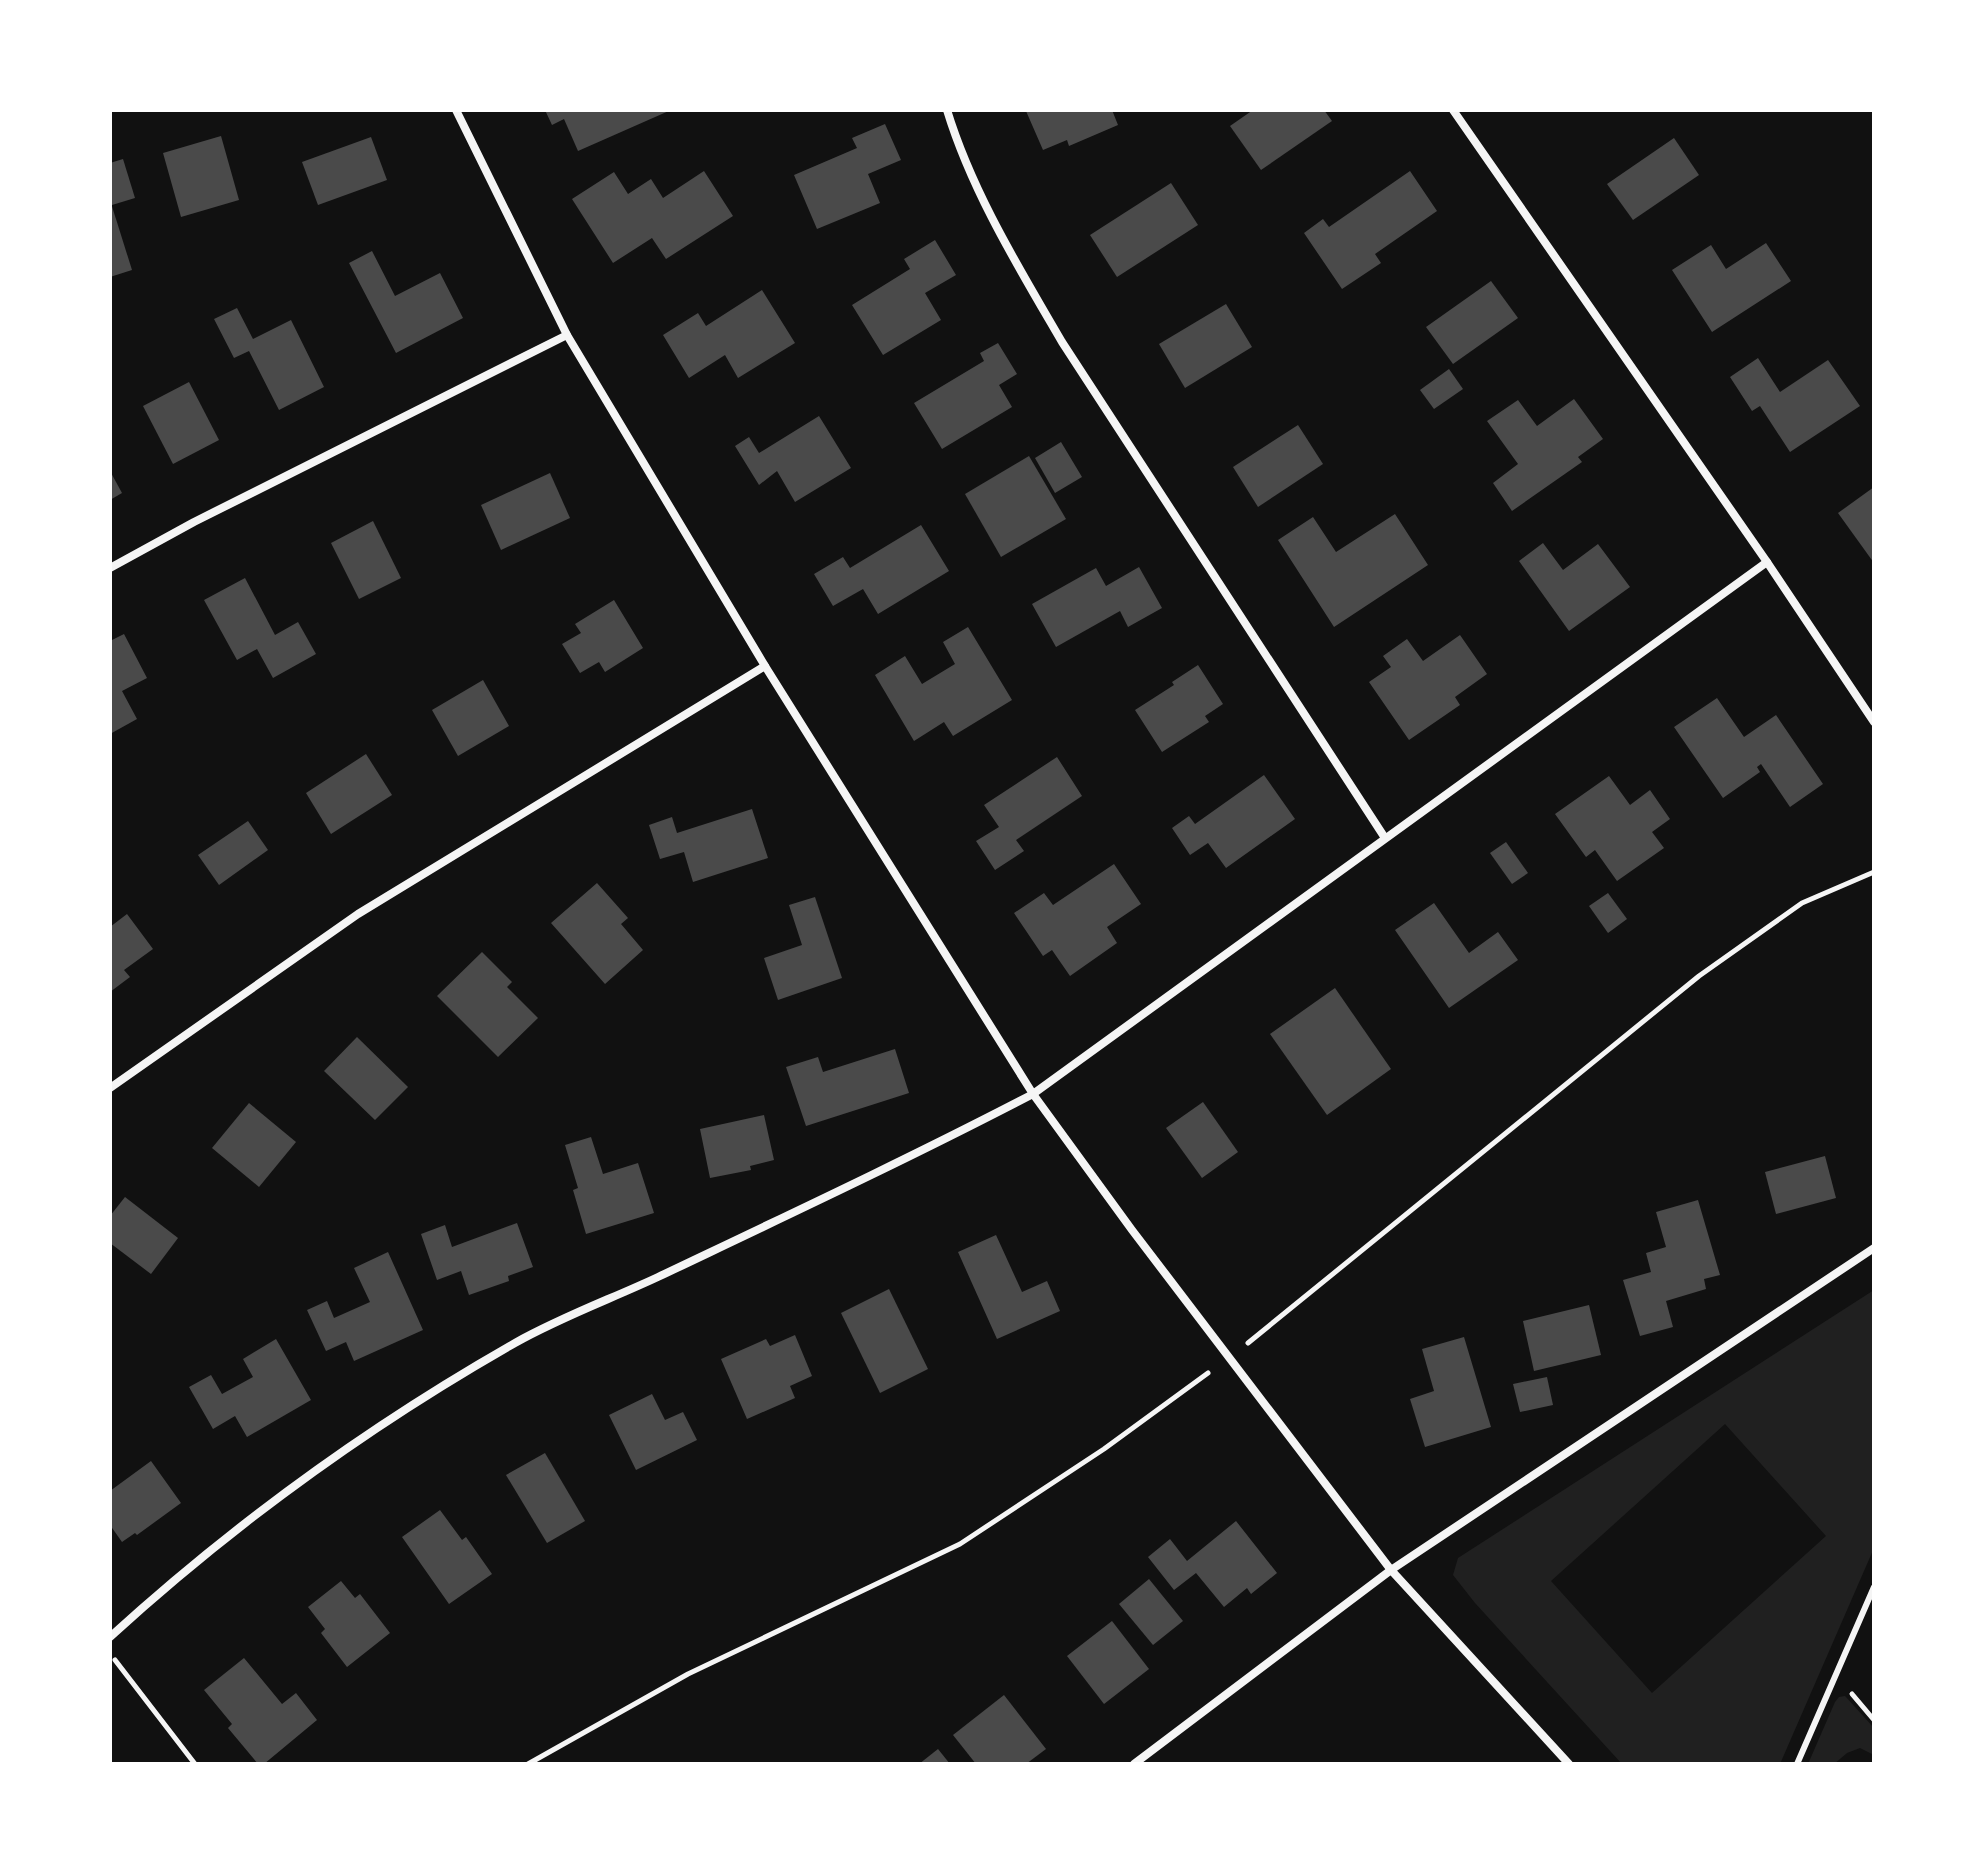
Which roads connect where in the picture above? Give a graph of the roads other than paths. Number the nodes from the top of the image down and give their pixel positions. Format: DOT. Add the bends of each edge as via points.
graph roads {
  1 [pos="456,110"];
  2 [pos="947,110"];
  3 [pos="1453,110"];
  4 [pos="567,335"];
  5 [pos="1767,562"];
  6 [pos="110,568"];
  7 [pos="765,666"];
  8 [pos="1874,722"];
  9 [pos="1385,838"];
  10 [pos="110,1088"];
  11 [pos="1033,1094"];
  12 [pos="1874,1248"];
  13 [pos="1391,1570"];
  14 [pos="1874,1587"];
  15 [pos="110,1637"];
  16 [pos="1134,1764"];
  17 [pos="1569,1764"];
  18 [pos="1797,1764"];
  1 -- 4 [label="street"];
  2 -- 9 [label="street" via="983,198 1062,342"];
  3 -- 5 [label="street"];
  4 -- 6 [label="street"];
  4 -- 7 [label="street"];
  5 -- 8 [label="street"];
  5 -- 9 [label="street"];
  7 -- 10 [label="street" via="358,914"];
  7 -- 11 [label="street"];
  9 -- 11 [label="street"];
  11 -- 13 [label="street"];
  11 -- 15 [label="street" via="518,1341 299,1481"];
  12 -- 13 [label="street"];
  13 -- 16 [label="street"];
  13 -- 17 [label="street"];
  14 -- 18 [label="lane"];
}
